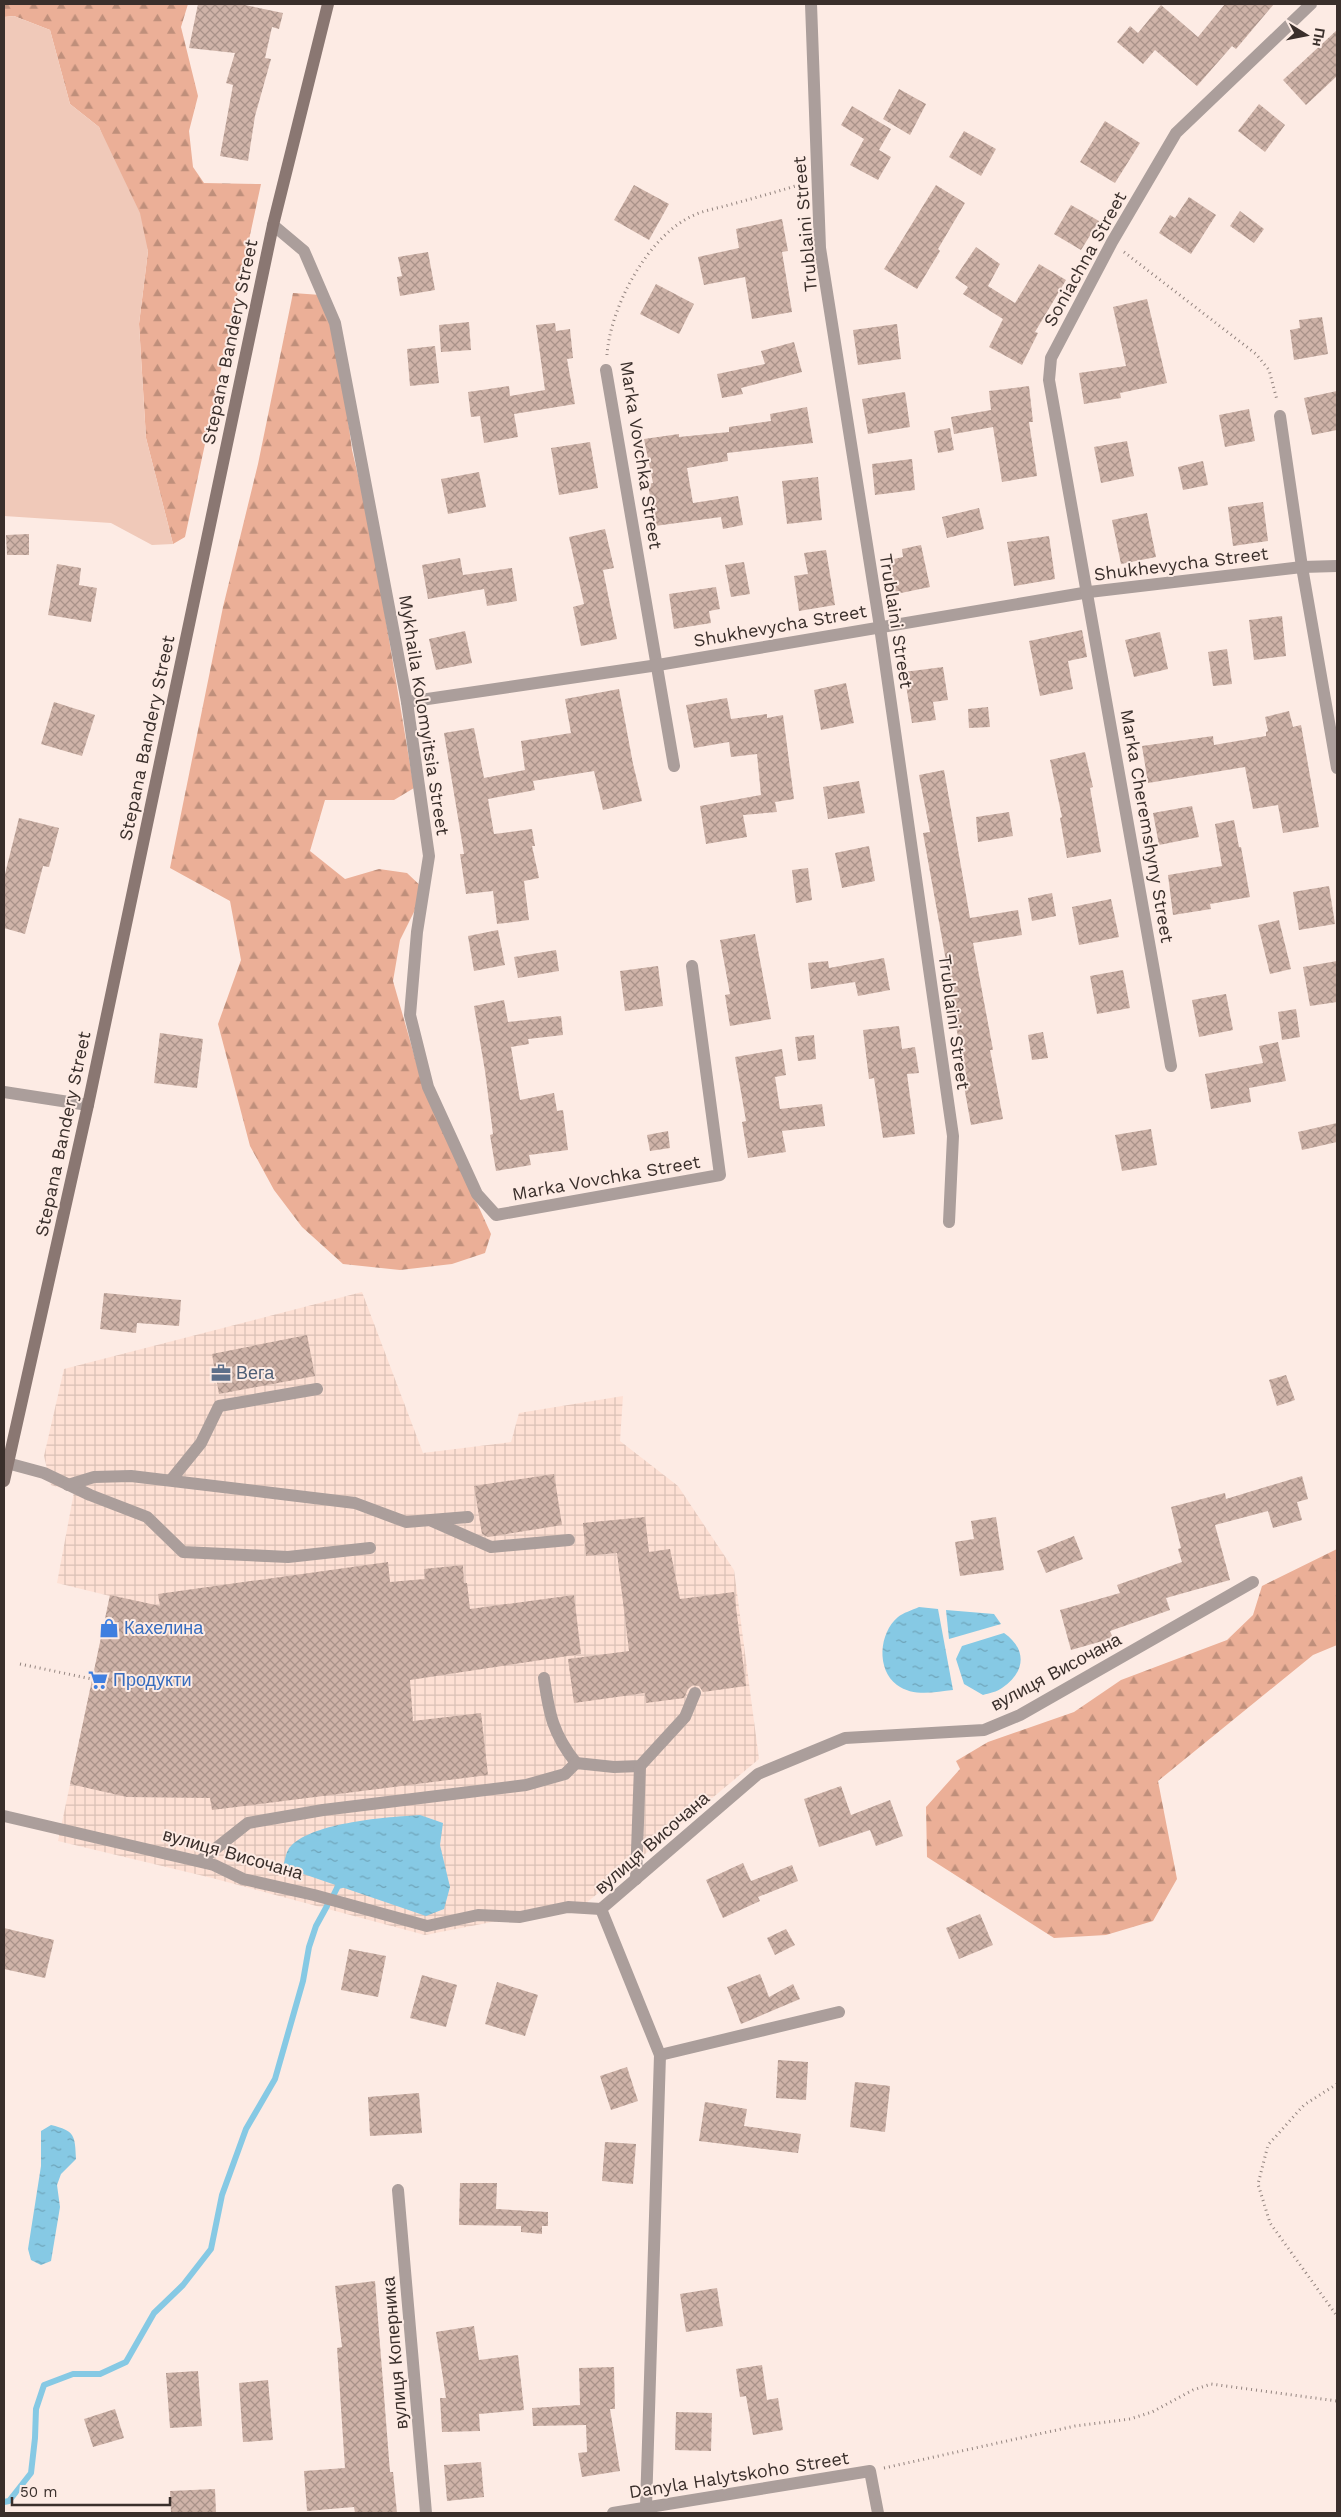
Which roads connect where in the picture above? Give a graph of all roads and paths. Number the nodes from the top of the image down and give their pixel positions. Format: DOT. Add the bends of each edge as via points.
graph roads {
  1 [pos="328,4"];
  2 [pos="810,4"];
  3 [pos="1311,4"];
  4 [pos="817,180"];
  5 [pos="273,225"];
  6 [pos="1112,242"];
  7 [pos="606,370"];
  8 [pos="1280,416"];
  9 [pos="1337,566"];
  10 [pos="1302,567"];
  11 [pos="1088,592"];
  12 [pos="880,627"];
  13 [pos="658,665"];
  14 [pos="407,702"];
  15 [pos="674,766"];
  16 [pos="1337,768"];
  17 [pos="692,966"];
  18 [pos="1171,1066"];
  19 [pos="4,1092"];
  20 [pos="88,1105"];
  21 [pos="496,1215"];
  22 [pos="949,1222"];
  23 [pos="317,1389"];
  24 [pos="7,1463"];
  25 [pos="171,1480"];
  26 [pos="4,1481"];
  27 [pos="68,1485"];
  28 [pos="468,1517"];
  29 [pos="430,1520"];
  30 [pos="569,1540"];
  31 [pos="370,1548"];
  32 [pos="1253,1582"];
  33 [pos="20,1664"];
  34 [pos="544,1678"];
  35 [pos="92,1679"];
  36 [pos="695,1693"];
  37 [pos="576,1763"];
  38 [pos="640,1766"];
  39 [pos="4,1816"];
  40 [pos="200,1861"];
  41 [pos="636,1880"];
  42 [pos="601,1909"];
  43 [pos="839,2012"];
  44 [pos="660,2055"];
  45 [pos="1337,2084"];
  46 [pos="398,2190"];
  47 [pos="1337,2316"];
  48 [pos="1337,2400"];
  49 [pos="870,2471"];
  50 [pos="646,2507"];
  51 [pos="426,2513"];
  52 [pos="612,2513"];
  53 [pos="878,2513"];
  1 -- 5 [label="main road, Stepana Bandery Street"];
  2 -- 4 [label="street, Trublaini Street"];
  3 -- 6 [label="street, Soniachna Street" via="1176,133"];
  4 -- 7 [label="path, Marka Vovchka Street" via="692,216 653,246 613,319"];
  4 -- 12 [label="street, Trublaini Street" via="820,248"];
  5 -- 14 [label="street, Mykhaila Kolomyitsia Street" via="304,251 336,323"];
  5 -- 20 [label="main road, Stepana Bandery Street"];
  6 -- 8 [label="path" via="1256,354 1269,370"];
  6 -- 11 [label="street, Soniachna Street" via="1051,358 1049,380"];
  7 -- 13 [label="street, Marka Vovchka Street"];
  8 -- 10 [label="street"];
  9 -- 10 [label="street, Shukhevycha Street"];
  10 -- 11 [label="street, Shukhevycha Street"];
  10 -- 16 [label="street"];
  11 -- 12 [label="street, Shukhevycha Street"];
  11 -- 18 [label="street, Marka Cheremshyny Street"];
  12 -- 13 [label="street, Shukhevycha Street"];
  12 -- 22 [label="street, Trublaini Street" via="952,1136"];
  13 -- 14 [label="street, Shukhevycha Street"];
  13 -- 15 [label="street, Marka Vovchka Street"];
  14 -- 21 [label="street, Mykhaila Kolomyitsia Street" via="429,856 417,932 410,1015 428,1087 477,1194"];
  17 -- 21 [label="street, Marka Vovchka Street" via="720,1175"];
  19 -- 20 [label="street"];
  20 -- 24 [label="main road, Stepana Bandery Street"];
  23 -- 25 [label="street" via="219,1406 201,1443"];
  24 -- 26 [label="main road, Stepana Bandery Street"];
  24 -- 27 [label="street" via="44,1473"];
  25 -- 27 [label="street" via="94,1477"];
  25 -- 29 [label="street" via="355,1503 406,1522"];
  27 -- 31 [label="street" via="147,1517 183,1552 288,1557"];
  28 -- 29 [label="street"];
  29 -- 30 [label="street" via="491,1547"];
  32 -- 41 [label="street, вулиця Височана" via="1020,1714 984,1730 845,1738 758,1774"];
  33 -- 35 [label="path"];
  34 -- 37 [label="street" via="560,1742"];
  36 -- 38 [label="street" via="685,1717"];
  37 -- 38 [label="street"];
  37 -- 40 [label="street" via="565,1774 526,1786 323,1810 248,1823"];
  38 -- 41 [label="street"];
  39 -- 40 [label="street, вулиця Височана"];
  40 -- 42 [label="street, вулиця Височана" via="243,1879 427,1926 478,1915 520,1916 568,1907"];
  41 -- 42 [label="street, вулиця Височана"];
  42 -- 44 [label="street"];
  43 -- 44 [label="street"];
  44 -- 50 [label="street"];
  45 -- 47 [label="path" via="1304,2105 1268,2145 1258,2184 1270,2223"];
  46 -- 51 [label="street, вулиця Коперника"];
  48 -- 49 [label="path" via="1212,2384 1130,2419 1075,2426"];
  49 -- 50 [label="street, Danyla Halytskoho Street"];
  49 -- 53 [label="street"];
  50 -- 52 [label="street, Danyla Halytskoho Street"];
}
